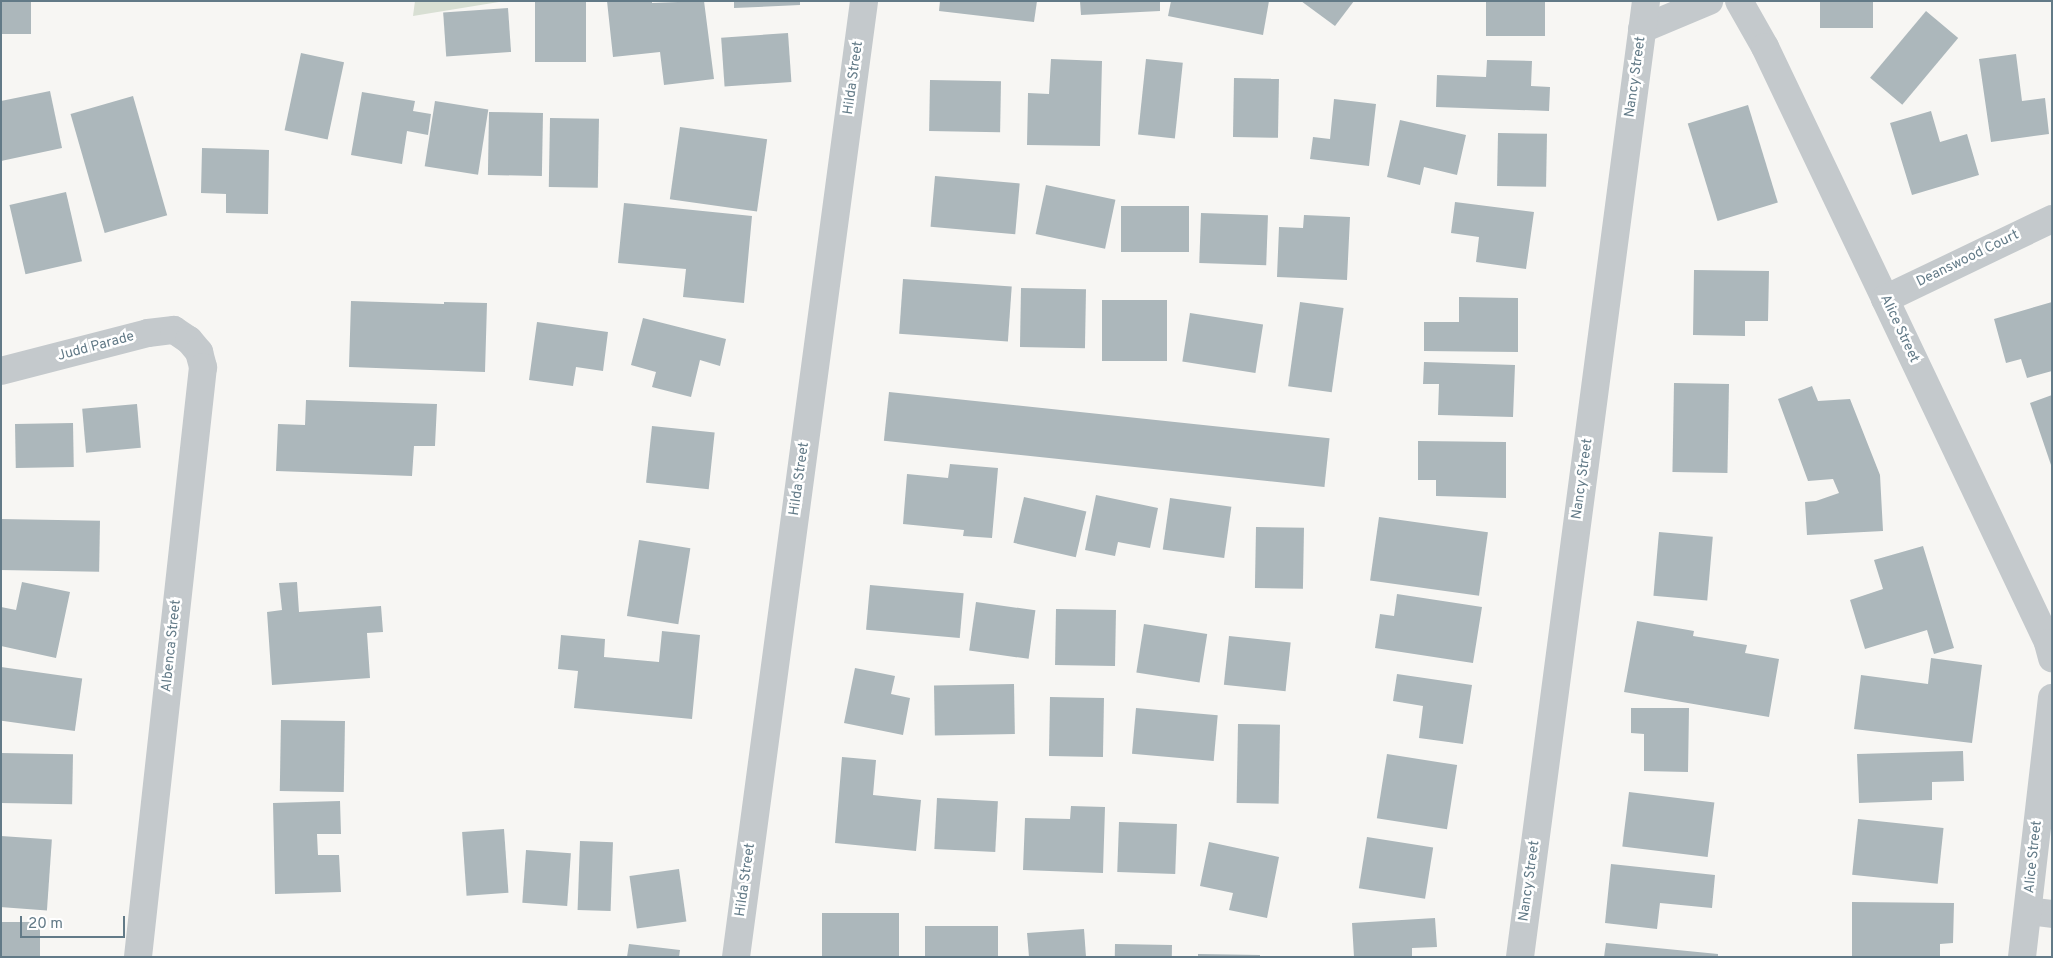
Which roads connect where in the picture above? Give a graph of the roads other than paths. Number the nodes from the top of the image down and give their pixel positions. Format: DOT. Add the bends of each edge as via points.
graph roads {
  1 [pos="864,1"];
  2 [pos="1646,1"];
  3 [pos="1709,1"];
  4 [pos="1740,1"];
  5 [pos="1642,29"];
  6 [pos="2052,219"];
  7 [pos="1885,299"];
  8 [pos="189,340"];
  9 [pos="1,371"];
  10 [pos="2052,658"];
  11 [pos="2052,698"];
  12 [pos="2040,913"];
  13 [pos="138,957"];
  14 [pos="736,957"];
  15 [pos="1520,957"];
  16 [pos="2022,957"];
  1 -- 14 [label="street, Hilda Street"];
  2 -- 5 [label="street, Nancy Street"];
  3 -- 5 [label="street"];
  4 -- 7 [label="street, Alice Street"];
  5 -- 15 [label="street, Nancy Street"];
  6 -- 7 [label="street, Deanswood Court"];
  7 -- 10 [label="street, Alice Street" via="2048,643"];
  8 -- 9 [label="street, Judd Parade" via="174,330 148,333"];
  8 -- 13 [label="street, Albenca Street" via="203,367"];
  11 -- 12 [label="street, Alice Street"];
  12 -- 16 [label="street, Alice Street"];
}
